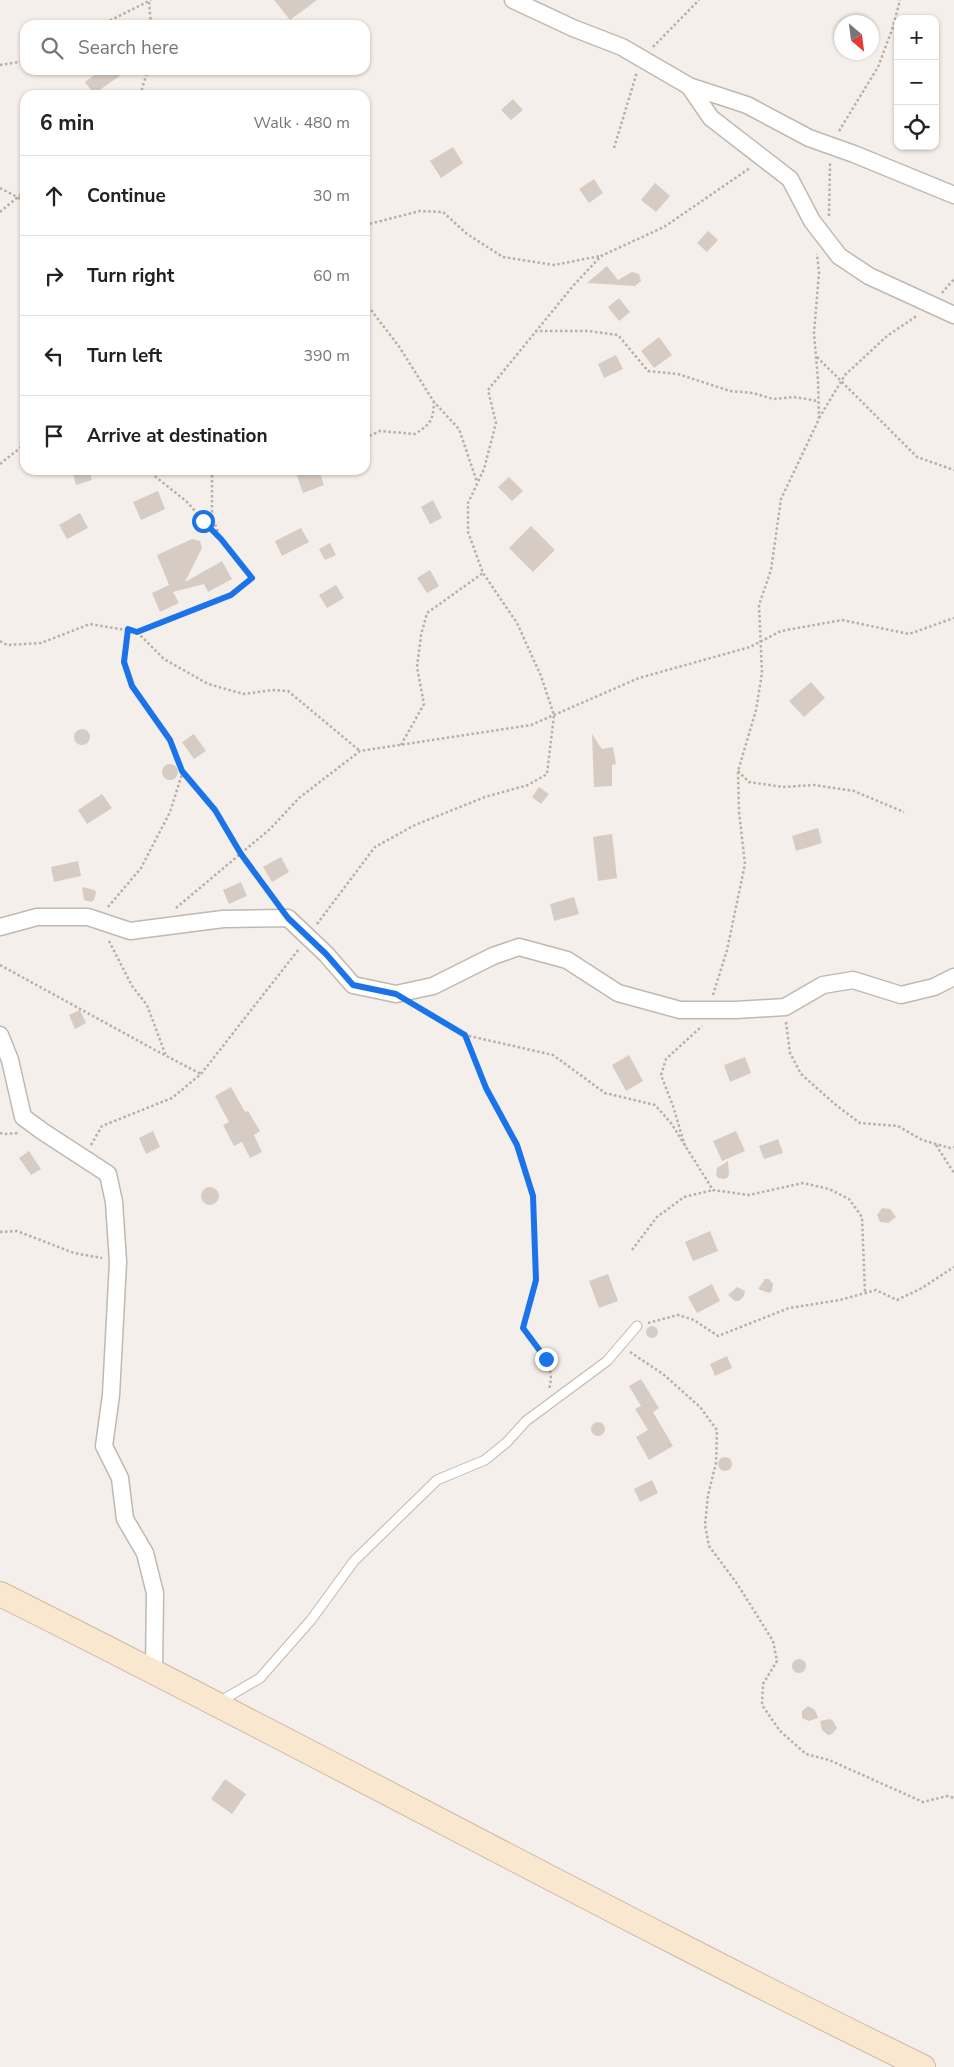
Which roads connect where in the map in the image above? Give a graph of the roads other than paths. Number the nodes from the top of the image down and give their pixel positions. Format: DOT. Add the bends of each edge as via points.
graph roads {
  1 [pos="513,0"];
  2 [pos="689,86"];
  3 [pos="954,195"];
  4 [pos="954,315"];
  5 [pos="0,927"];
  6 [pos="954,977"];
  7 [pos="0,1035"];
  8 [pos="637,1326"];
  9 [pos="0,1594"];
  10 [pos="154,1671"];
  11 [pos="216,1703"];
  12 [pos="922,2067"];
  1 -- 2 [label="street" via="622,47"];
  2 -- 3 [label="street" via="748,105 809,138"];
  2 -- 4 [label="street" via="711,118 790,180 812,220 839,256 869,276"];
  5 -- 6 [label="street" via="37,917 88,917 130,931 223,919 288,918 353,985 396,994 433,986 519,947 567,960 618,993 680,1010 784,1007 823,985 853,980 901,995 934,987"];
  7 -- 10 [label="street" via="10,1060 23,1117 108,1174 114,1202 118,1262 111,1395 104,1446 120,1478 125,1519 145,1553 155,1593"];
  8 -- 11 [label="lane" via="607,1361 526,1421 485,1460 437,1480 354,1561 311,1620 260,1678"];
  9 -- 10 [label="main road"];
  10 -- 11 [label="main road"];
  11 -- 12 [label="main road" via="664,1937"];
}
